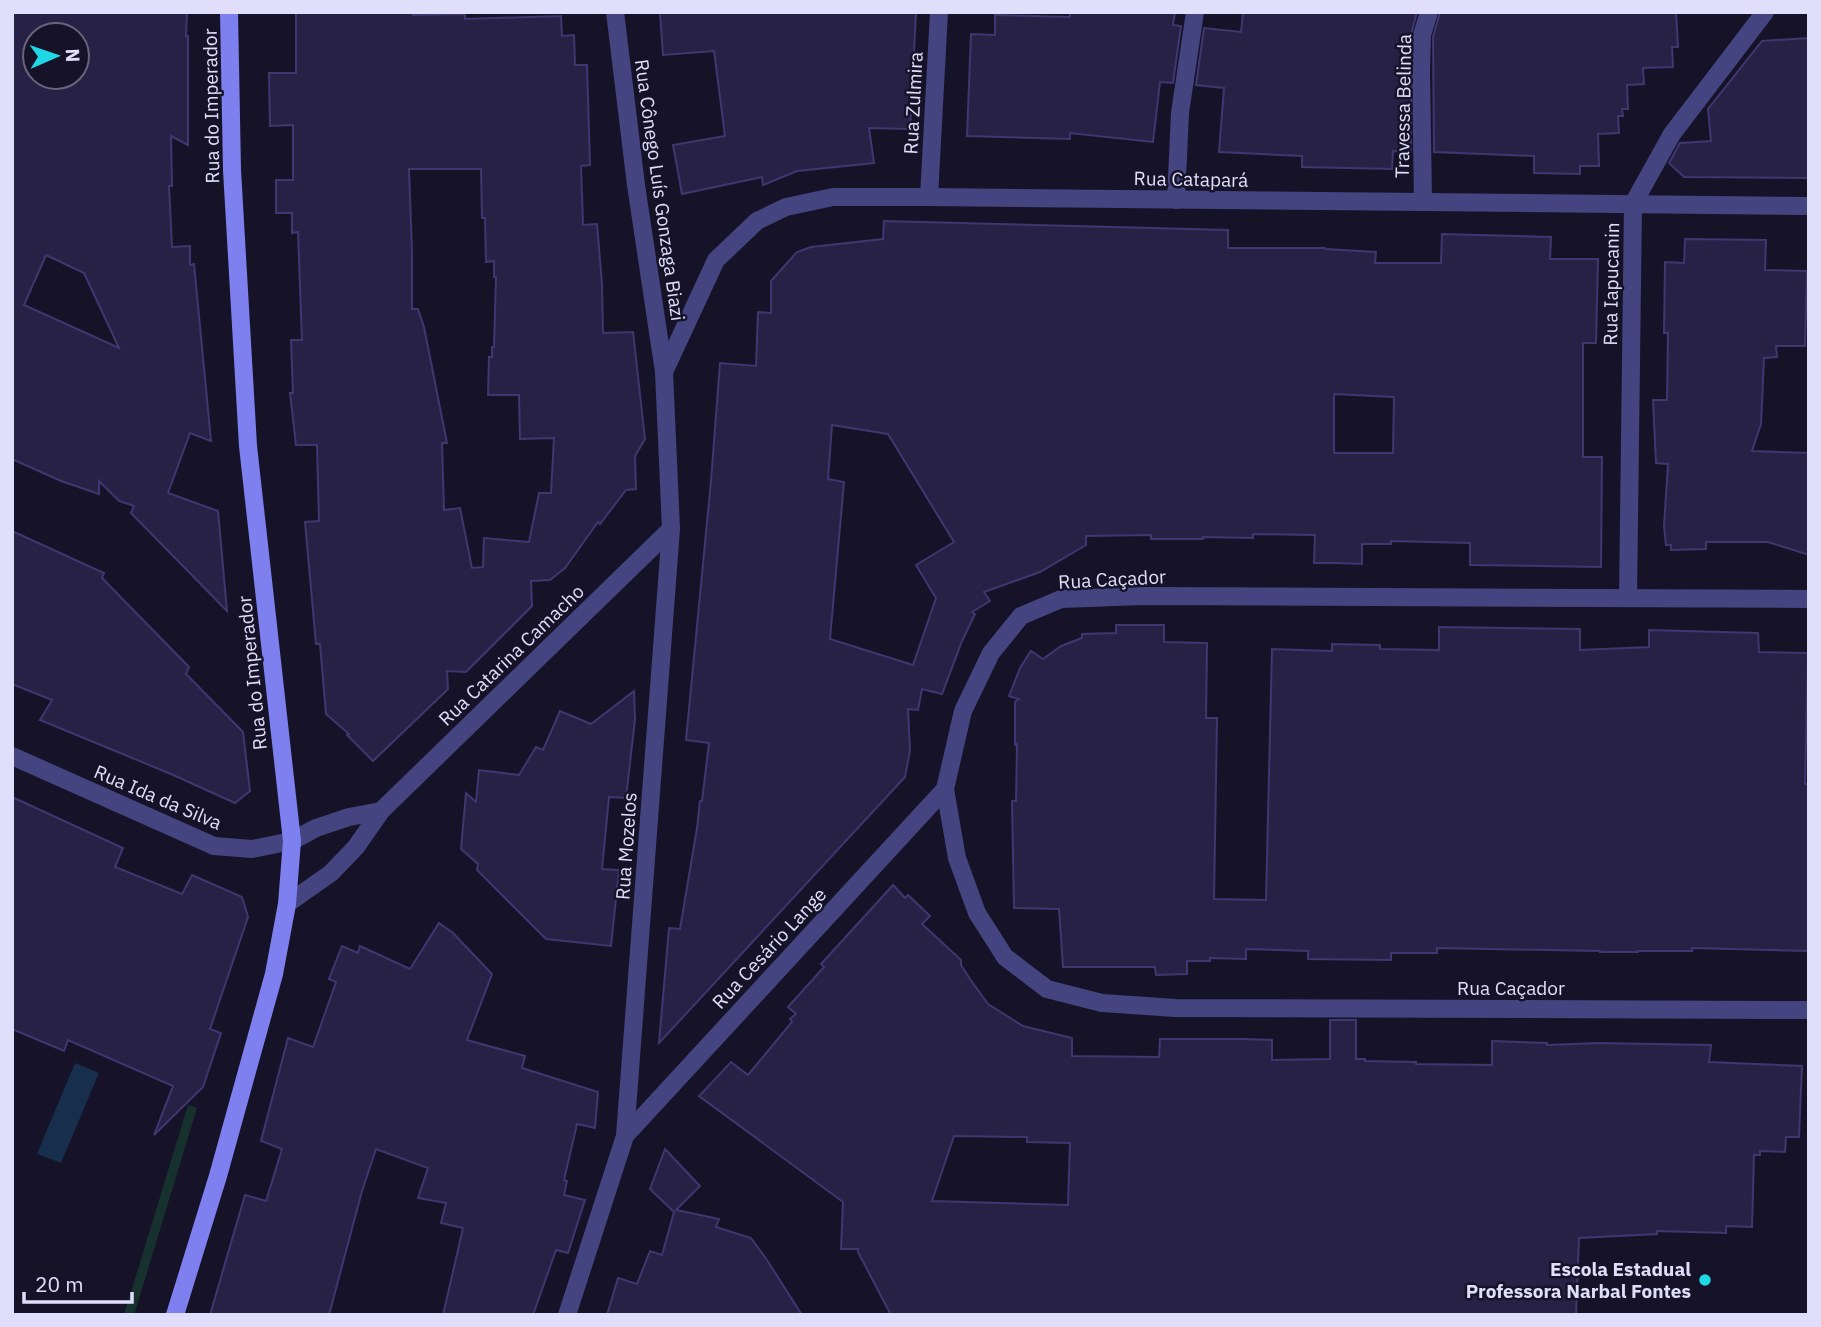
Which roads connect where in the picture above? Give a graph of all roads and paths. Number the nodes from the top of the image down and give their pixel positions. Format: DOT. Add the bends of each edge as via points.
graph roads {
  1 [pos="229,12"];
  2 [pos="615,12"];
  3 [pos="939,12"];
  4 [pos="1195,12"];
  5 [pos="1429,12"];
  6 [pos="1765,12"];
  7 [pos="929,197"];
  8 [pos="1176,200"];
  9 [pos="1423,202"];
  10 [pos="1633,204"];
  11 [pos="1809,206"];
  12 [pos="664,372"];
  13 [pos="671,529"];
  14 [pos="1628,598"];
  15 [pos="1809,599"];
  16 [pos="12,756"];
  17 [pos="945,789"];
  18 [pos="381,811"];
  19 [pos="292,841"];
  20 [pos="287,904"];
  21 [pos="1809,1010"];
  22 [pos="625,1136"];
  23 [pos="176,1315"];
  24 [pos="567,1315"];
  1 -- 19 [label="street, Rua do Imperador" via="232,170 248,446"];
  2 -- 12 [label="street, Rua Cônego Luís Gonzaga Biazi"];
  3 -- 7 [label="street, Rua Zulmira"];
  4 -- 8 [label="street" via="1180,113"];
  5 -- 9 [label="street, Travessa Belinda" via="1422,35"];
  6 -- 10 [label="street, Rua Iapucanin" via="1672,134"];
  7 -- 8 [label="street, Rua Catapará"];
  7 -- 12 [label="street, Rua Catapará" via="833,197 786,207 757,221 716,260"];
  8 -- 9 [label="street, Rua Catapará"];
  9 -- 10 [label="street, Rua Catapará"];
  10 -- 11 [label="street, Rua Catapará"];
  10 -- 14 [label="street, Rua Iapucanin"];
  12 -- 13 [label="street, Rua Mozelos"];
  13 -- 18 [label="street, Rua Catarina Camacho"];
  13 -- 22 [label="street, Rua Mozelos"];
  14 -- 15 [label="street, Rua Caçador"];
  14 -- 17 [label="street, Rua Caçador" via="1060,599 1021,616 991,653 963,711"];
  16 -- 19 [label="street, Rua Ida da Silva" via="214,846 252,849"];
  17 -- 21 [label="street, Rua Caçador" via="957,858 977,914 1005,957 1047,989 1102,1003 1175,1008"];
  17 -- 22 [label="street, Rua Cesário Lange"];
  18 -- 19 [label="street" via="316,828"];
  18 -- 20 [label="street, Rua Catarina Camacho" via="331,873"];
  19 -- 20 [label="street, Rua do Imperador"];
  20 -- 23 [label="street, Rua do Imperador" via="274,974"];
  22 -- 24 [label="street, Rua Mozelos"];
}
